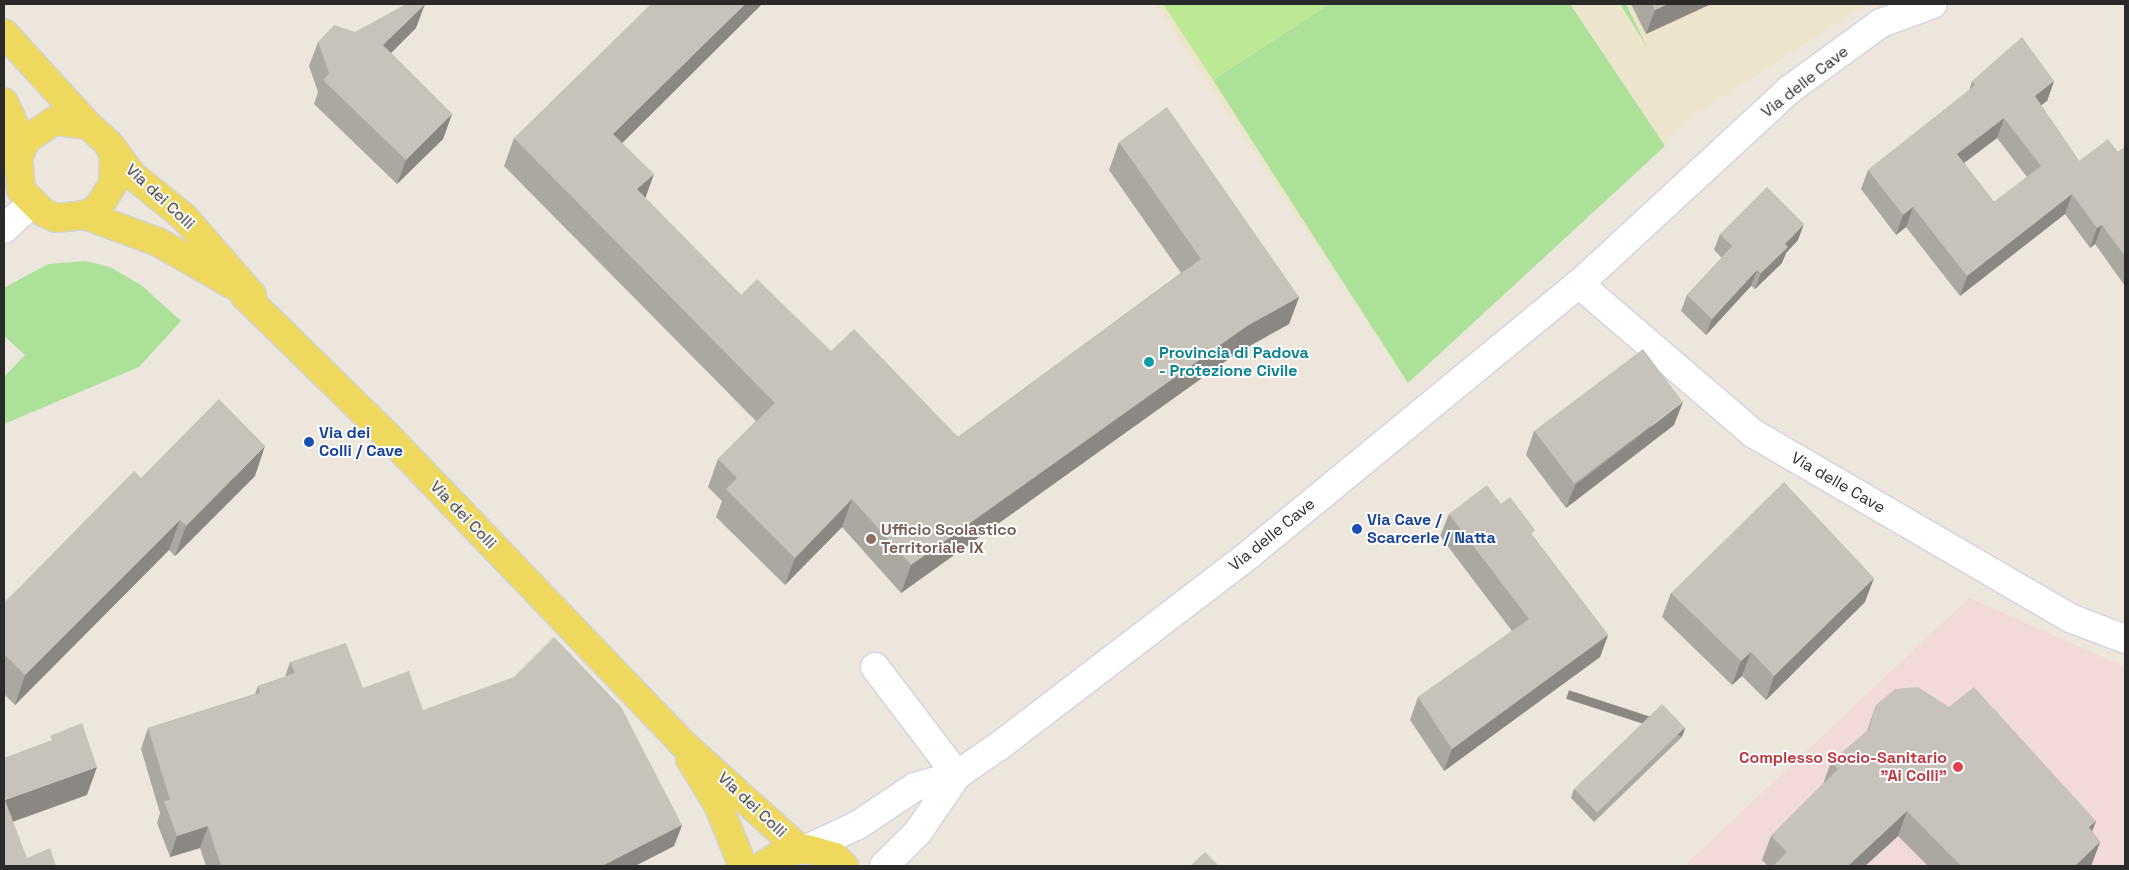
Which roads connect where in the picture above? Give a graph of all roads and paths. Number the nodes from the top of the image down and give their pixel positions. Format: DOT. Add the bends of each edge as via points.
graph roads {
  1 [pos="1933,4"];
  2 [pos="4,33"];
  3 [pos="4,102"];
  4 [pos="88,125"];
  5 [pos="108,143"];
  6 [pos="19,156"];
  7 [pos="31,204"];
  8 [pos="85,215"];
  9 [pos="4,229"];
  10 [pos="1580,284"];
  11 [pos="252,295"];
  12 [pos="2125,639"];
  13 [pos="875,668"];
  14 [pos="681,742"];
  15 [pos="957,775"];
  16 [pos="804,849"];
  17 [pos="743,866"];
  18 [pos="762,866"];
  19 [pos="844,866"];
  20 [pos="884,866"];
  1 -- 10 [label="street, Via delle Cave" via="1881,23 1789,90"];
  2 -- 4 [label="main road, Via dei Colli"];
  3 -- 6 [label="main road" via="16,129"];
  4 -- 5 [label="main road, Via dei Colli"];
  4 -- 6 [label="main road" via="54,121 26,140"];
  5 -- 8 [label="main road, Via dei Colli" via="116,170 113,184 98,208"];
  5 -- 11 [label="main road, Via dei Colli" via="131,174 184,217"];
  6 -- 7 [label="main road" via="21,190"];
  7 -- 8 [label="main road, Via dei Colli" via="56,218"];
  7 -- 9 [label="street"];
  8 -- 11 [label="main road, Via dei Colli" via="158,242"];
  10 -- 12 [label="street, Via delle Cave" via="1754,434 2070,618"];
  10 -- 15 [label="street, Via delle Cave" via="1251,553"];
  11 -- 14 [label="main road, Via dei Colli" via="245,296 386,434"];
  13 -- 15 [label="street"];
  14 -- 16 [label="main road, Via dei Colli"];
  14 -- 17 [label="main road, Via dei Colli" via="718,805"];
  15 -- 16 [label="street, Via delle Cave" via="915,787 858,825"];
  15 -- 20 [label="street, Via delle Cave" via="933,813"];
  16 -- 18 [label="main road, Via dei Colli" via="779,854"];
  16 -- 19 [label="main road, Via dei Colli" via="835,857"];
}
